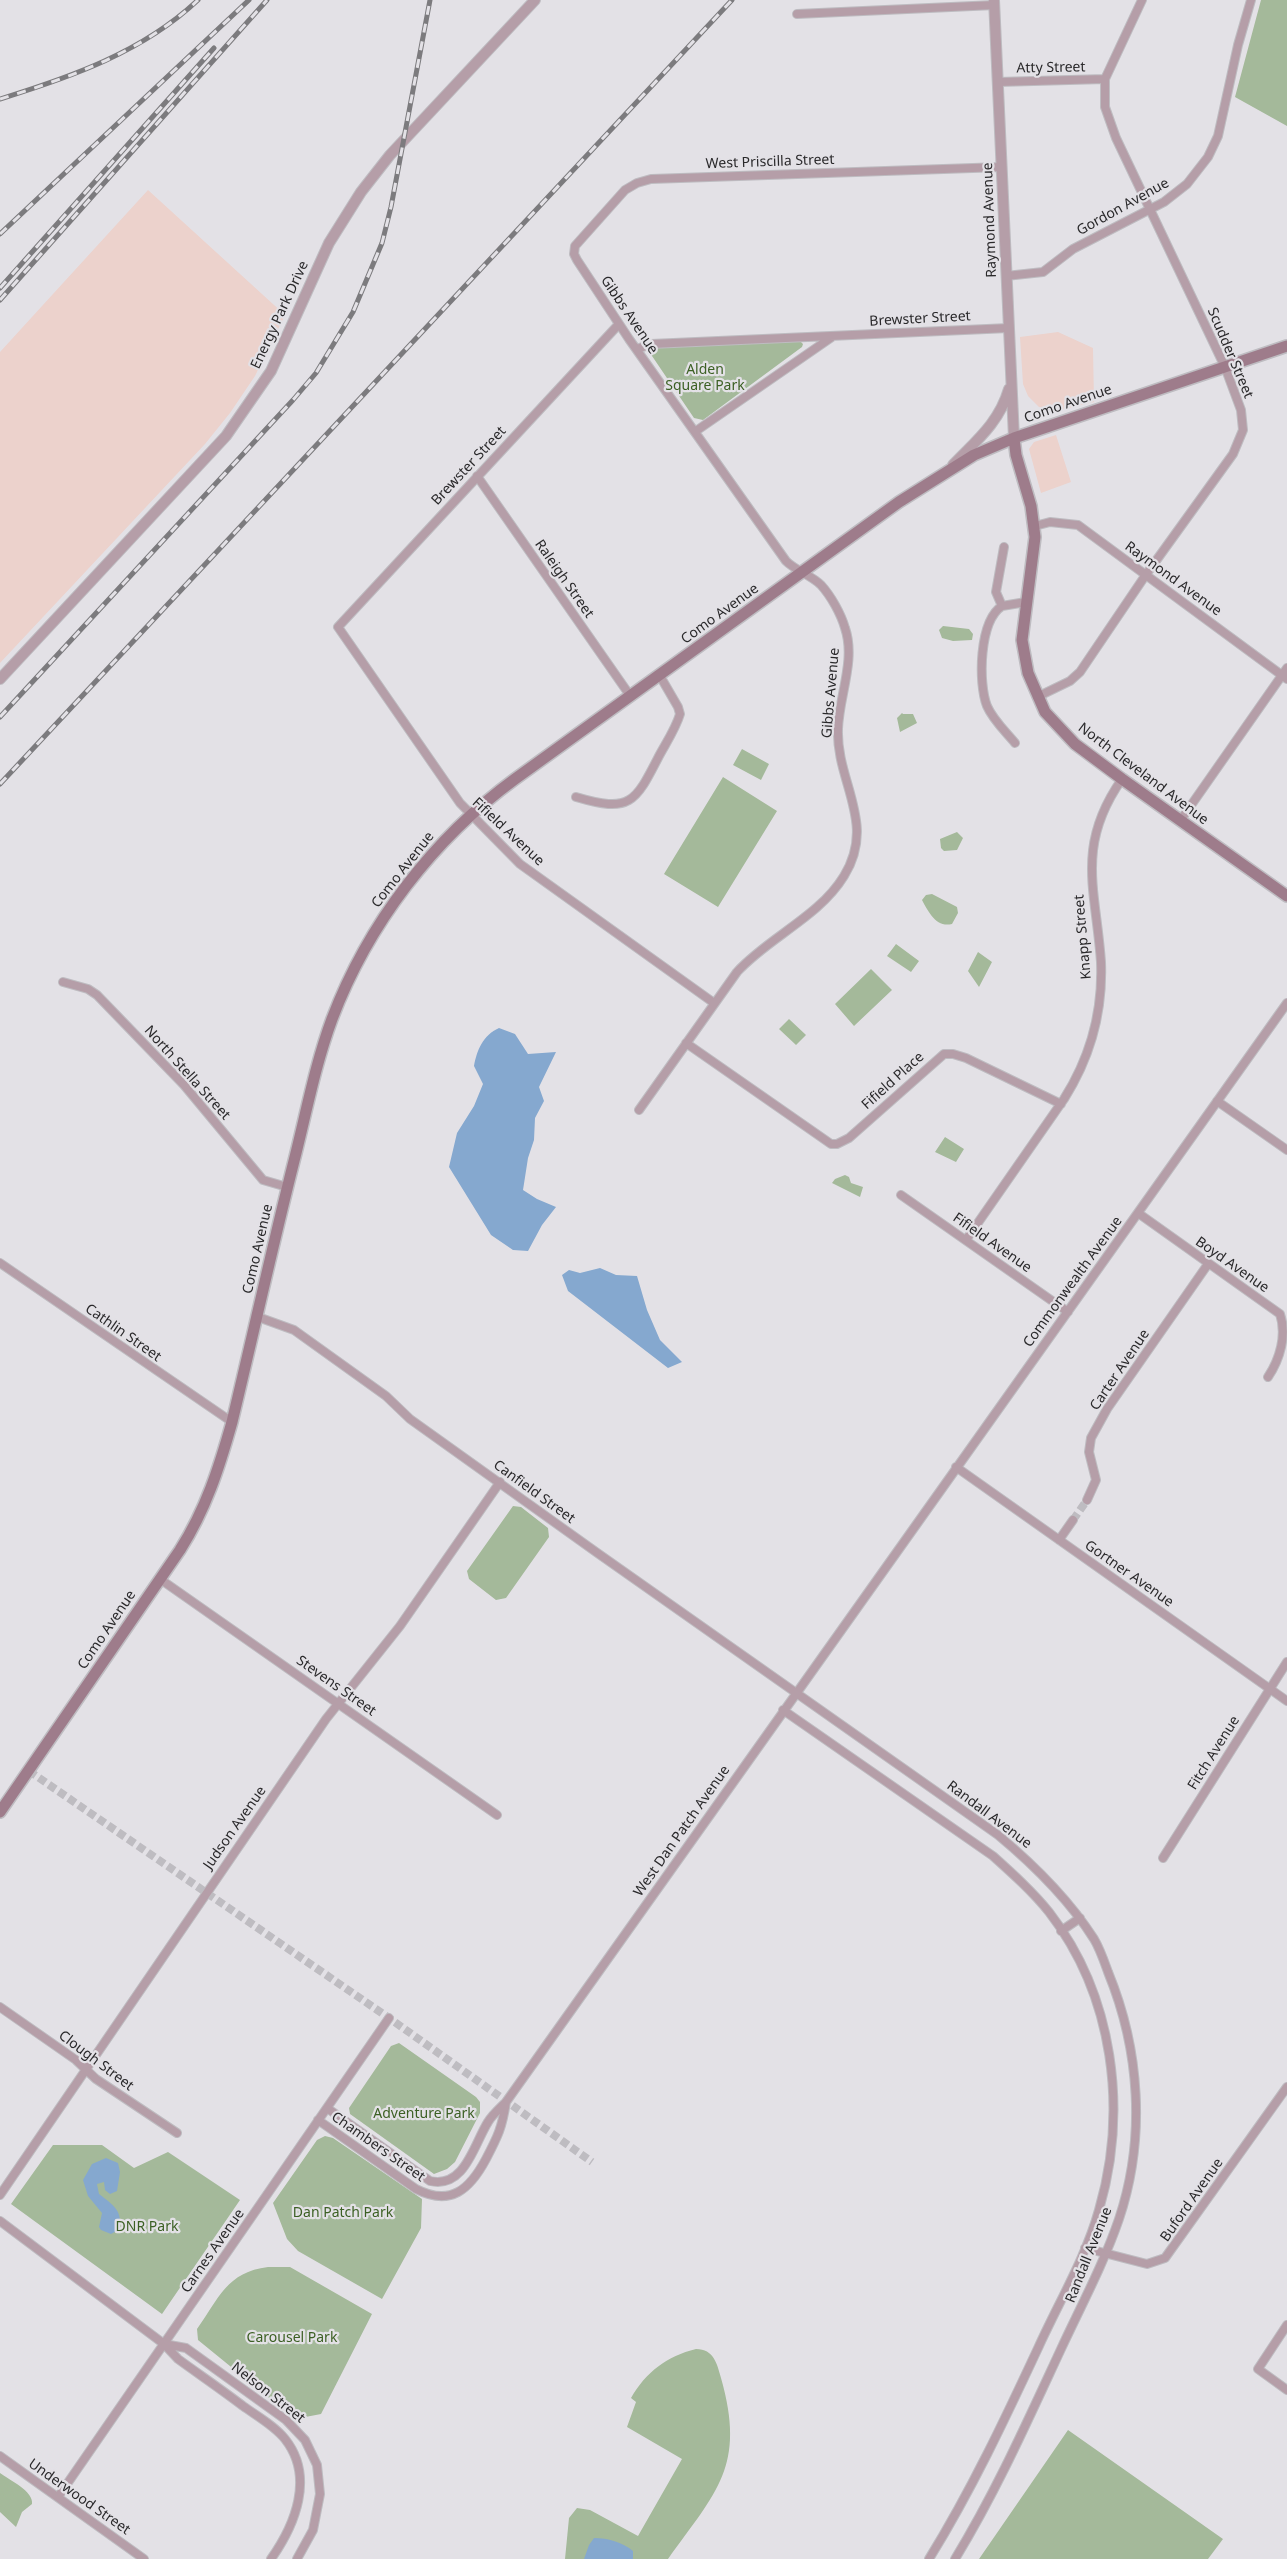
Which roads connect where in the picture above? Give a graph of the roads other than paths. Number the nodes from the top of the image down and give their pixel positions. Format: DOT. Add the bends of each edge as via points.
graph roads {
  1 [pos="535,0"];
  2 [pos="1142,0"];
  3 [pos="1251,0"];
  4 [pos="994,3"];
  5 [pos="797,14"];
  6 [pos="1105,79"];
  7 [pos="998,82"];
  8 [pos="1002,167"];
  9 [pos="1150,209"];
  10 [pos="574,254"];
  11 [pos="1006,276"];
  12 [pos="619,324"];
  13 [pos="1008,328"];
  14 [pos="833,336"];
  15 [pos="1287,346"];
  16 [pos="636,349"];
  17 [pos="1225,367"];
  18 [pos="1011,381"];
  19 [pos="696,432"];
  20 [pos="1014,438"];
  21 [pos="948,471"];
  22 [pos="477,476"];
  23 [pos="1035,526"];
  24 [pos="1004,547"];
  25 [pos="802,573"];
  26 [pos="1145,576"];
  27 [pos="1026,602"];
  28 [pos="1002,606"];
  29 [pos="338,627"];
  30 [pos="1287,668"];
  31 [pos="660,676"];
  32 [pos="1284,678"];
  33 [pos="0,679"];
  34 [pos="631,697"];
  35 [pos="1036,697"];
  36 [pos="1016,743"];
  37 [pos="1122,779"];
  38 [pos="576,797"];
  39 [pos="471,815"];
  40 [pos="1180,821"];
  41 [pos="1287,896"];
  42 [pos="63,982"];
  43 [pos="714,1003"];
  44 [pos="1287,1003"];
  45 [pos="686,1043"];
  46 [pos="1217,1101"];
  47 [pos="1061,1104"];
  48 [pos="639,1110"];
  49 [pos="1287,1150"];
  50 [pos="287,1187"];
  51 [pos="901,1195"];
  52 [pos="1138,1213"];
  53 [pos="966,1240"];
  54 [pos="0,1263"];
  55 [pos="1208,1264"];
  56 [pos="1068,1312"];
  57 [pos="258,1318"];
  58 [pos="1268,1377"];
  59 [pos="232,1422"];
  60 [pos="956,1467"];
  61 [pos="500,1482"];
  62 [pos="1087,1500"];
  63 [pos="1073,1520"];
  64 [pos="1059,1540"];
  65 [pos="879,1576"];
  66 [pos="160,1579"];
  67 [pos="1287,1662"];
  68 [pos="1269,1689"];
  69 [pos="796,1692"];
  70 [pos="1287,1701"];
  71 [pos="339,1703"];
  72 [pos="783,1710"];
  73 [pos="0,1812"];
  74 [pos="497,1815"];
  75 [pos="1163,1858"];
  76 [pos="1080,1918"];
  77 [pos="1061,1931"];
  78 [pos="0,2007"];
  79 [pos="389,2018"];
  80 [pos="87,2070"];
  81 [pos="1287,2087"];
  82 [pos="506,2102"];
  83 [pos="327,2108"];
  84 [pos="318,2120"];
  85 [pos="177,2133"];
  86 [pos="450,2180"];
  87 [pos="453,2194"];
  88 [pos="0,2195"];
  89 [pos="0,2221"];
  90 [pos="1085,2248"];
  91 [pos="1105,2255"];
  92 [pos="1287,2325"];
  93 [pos="164,2344"];
  94 [pos="1287,2390"];
  95 [pos="0,2456"];
  96 [pos="58,2497"];
  97 [pos="144,2559"];
  98 [pos="271,2559"];
  99 [pos="297,2559"];
  100 [pos="929,2559"];
  101 [pos="955,2559"];
  1 -- 33 [label="street, Energy Park Drive" via="390,155 361,192 329,243 270,371 226,436"];
  2 -- 6 [label="street, Scudder Street"];
  3 -- 9 [label="street, Gordon Avenue" via="1218,136 1208,157 1175,195"];
  4 -- 5 [label="street"];
  4 -- 7 [label="street, Raymond Avenue"];
  6 -- 7 [label="street, Atty Street"];
  6 -- 9 [label="street, Scudder Street" via="1108,120"];
  7 -- 8 [label="street, Raymond Avenue"];
  8 -- 10 [label="street, West Priscilla Street" via="652,179 625,190 579,240"];
  8 -- 11 [label="street, Raymond Avenue"];
  9 -- 11 [label="street, Gordon Avenue" via="1086,242 1043,272"];
  9 -- 17 [label="street, Scudder Street"];
  10 -- 12 [label="street, Gibbs Avenue"];
  11 -- 13 [label="street, Raymond Avenue"];
  12 -- 16 [label="street, Gibbs Avenue"];
  12 -- 22 [label="street, Brewster Street"];
  13 -- 14 [label="street, Brewster Street"];
  13 -- 18 [label="street, Raymond Avenue"];
  14 -- 16 [label="street, Brewster Street" via="652,344"];
  14 -- 19 [label="street"];
  15 -- 17 [label="main road, Como Avenue"];
  16 -- 19 [label="street, Gibbs Avenue"];
  17 -- 20 [label="main road, Como Avenue"];
  17 -- 26 [label="street, Scudder Street" via="1243,419 1241,440"];
  18 -- 20 [label="street, Raymond Avenue"];
  18 -- 21 [label="street" via="1003,406 991,427"];
  19 -- 25 [label="street, Gibbs Avenue" via="786,561"];
  20 -- 21 [label="main road, Como Avenue" via="974,455"];
  20 -- 23 [label="main road, North Cleveland Avenue"];
  21 -- 25 [label="main road, Como Avenue"];
  22 -- 29 [label="street, Brewster Street"];
  22 -- 34 [label="street, Raleigh Street"];
  23 -- 26 [label="street, Raymond Avenue" via="1050,522 1078,525"];
  23 -- 27 [label="main road, North Cleveland Avenue"];
  24 -- 28 [label="street" via="996,592"];
  25 -- 31 [label="main road, Como Avenue"];
  25 -- 43 [label="street, Gibbs Avenue" via="820,584 842,619 848,636 838,736 842,764 856,811 855,849 845,875 830,895 753,956"];
  26 -- 32 [label="street, Raymond Avenue"];
  26 -- 35 [label="street, Scudder Street" via="1080,672 1070,681"];
  27 -- 28 [label="street"];
  27 -- 35 [label="main road, North Cleveland Avenue" via="1022,640"];
  28 -- 36 [label="street" via="992,617 986,634 983,688 993,716"];
  29 -- 39 [label="street, Fifield Avenue"];
  30 -- 32 [label="street"];
  31 -- 34 [label="main road, Como Avenue"];
  31 -- 38 [label="street" via="680,714 643,787 632,798 610,806"];
  32 -- 40 [label="street"];
  34 -- 39 [label="main road, Como Avenue" via="515,778"];
  35 -- 37 [label="main road, North Cleveland Avenue" via="1060,730"];
  37 -- 40 [label="main road, North Cleveland Avenue"];
  37 -- 47 [label="street, Knapp Street" via="1100,823 1091,862 1101,963 1097,1015 1083,1065"];
  39 -- 43 [label="street, Fifield Avenue" via="520,864"];
  39 -- 50 [label="main road, Como Avenue" via="433,853 398,897 347,984 323,1046"];
  40 -- 41 [label="main road, North Cleveland Avenue"];
  42 -- 50 [label="street, North Stella Street" via="97,995 184,1085 263,1180"];
  43 -- 45 [label="street, Gibbs Avenue"];
  44 -- 46 [label="street, Commonwealth Avenue"];
  45 -- 47 [label="street, Fifield Place" via="827,1143 844,1141 944,1054 966,1058"];
  45 -- 48 [label="street, Gibbs Avenue"];
  46 -- 49 [label="street"];
  46 -- 52 [label="street, Commonwealth Avenue"];
  47 -- 53 [label="street, Knapp Street"];
  50 -- 57 [label="main road, Como Avenue"];
  51 -- 53 [label="street, Fifield Avenue"];
  52 -- 55 [label="street, Boyd Avenue"];
  52 -- 56 [label="street, Commonwealth Avenue"];
  53 -- 56 [label="street, Fifield Avenue"];
  54 -- 59 [label="street, Cathlin Street"];
  55 -- 58 [label="street, Boyd Avenue" via="1285,1320 1285,1346"];
  55 -- 62 [label="street, Carter Avenue" via="1107,1409 1091,1438 1089,1452 1096,1480"];
  56 -- 60 [label="street, Commonwealth Avenue"];
  57 -- 59 [label="main road, Como Avenue"];
  57 -- 61 [label="street, Canfield Street" via="294,1330 386,1396 410,1419"];
  59 -- 66 [label="main road, Como Avenue" via="203,1511"];
  60 -- 64 [label="street, Gortner Avenue"];
  60 -- 65 [label="street, Commonwealth Avenue"];
  61 -- 69 [label="street, Canfield Street"];
  61 -- 71 [label="street, Judson Avenue" via="400,1626"];
  63 -- 64 [label="street"];
  64 -- 68 [label="street, Gortner Avenue"];
  65 -- 69 [label="street, West Dan Patch Avenue"];
  66 -- 71 [label="street, Stevens Street"];
  66 -- 73 [label="main road, Como Avenue"];
  67 -- 68 [label="street, Fitch Avenue"];
  68 -- 70 [label="street, Gortner Avenue"];
  68 -- 75 [label="street, Fitch Avenue"];
  69 -- 72 [label="street, West Dan Patch Avenue"];
  69 -- 76 [label="street, Randall Avenue" via="998,1834 1068,1901"];
  71 -- 74 [label="street, Stevens Street"];
  71 -- 80 [label="street, Judson Avenue" via="215,1879"];
  72 -- 77 [label="street, Randall Avenue" via="994,1856 1049,1912"];
  72 -- 82 [label="street, West Dan Patch Avenue"];
  76 -- 77 [label="street"];
  76 -- 91 [label="street, Randall Avenue" via="1096,1941 1126,2021 1133,2061 1136,2141 1119,2218"];
  77 -- 90 [label="street, Randall Avenue" via="1094,1992 1115,2101 1108,2175 1099,2212"];
  78 -- 80 [label="street, Clough Street"];
  79 -- 83 [label="street, Carnes Avenue"];
  80 -- 85 [label="street, Clough Street"];
  80 -- 88 [label="street, Judson Avenue"];
  81 -- 91 [label="street, Buford Avenue" via="1165,2258 1146,2264"];
  82 -- 86 [label="street, West Dan Patch Avenue" via="489,2121 462,2171"];
  82 -- 87 [label="street, West Dan Patch Avenue" via="502,2128 479,2172 468,2187"];
  83 -- 84 [label="street, Carnes Avenue"];
  83 -- 86 [label="street, Chambers Street" via="423,2178 437,2182"];
  84 -- 87 [label="street, Chambers Street" via="416,2190 434,2196"];
  84 -- 93 [label="street, Carnes Avenue"];
  89 -- 93 [label="street, Nelson Street"];
  90 -- 91 [label="street, Buford Avenue"];
  90 -- 100 [label="street, Randall Avenue" via="988,2454 955,2518"];
  91 -- 101 [label="street, Randall Avenue" via="1006,2466"];
  92 -- 94 [label="street" via="1258,2369"];
  93 -- 96 [label="street, Carnes Avenue"];
  93 -- 98 [label="street, Nelson Street" via="178,2359 285,2439 298,2465 300,2492 297,2506 286,2536"];
  93 -- 99 [label="street, Nelson Street" via="186,2348 296,2429 305,2440 317,2465 320,2494 313,2530"];
  95 -- 96 [label="street, Underwood Street"];
  96 -- 97 [label="street, Underwood Street"];
}
